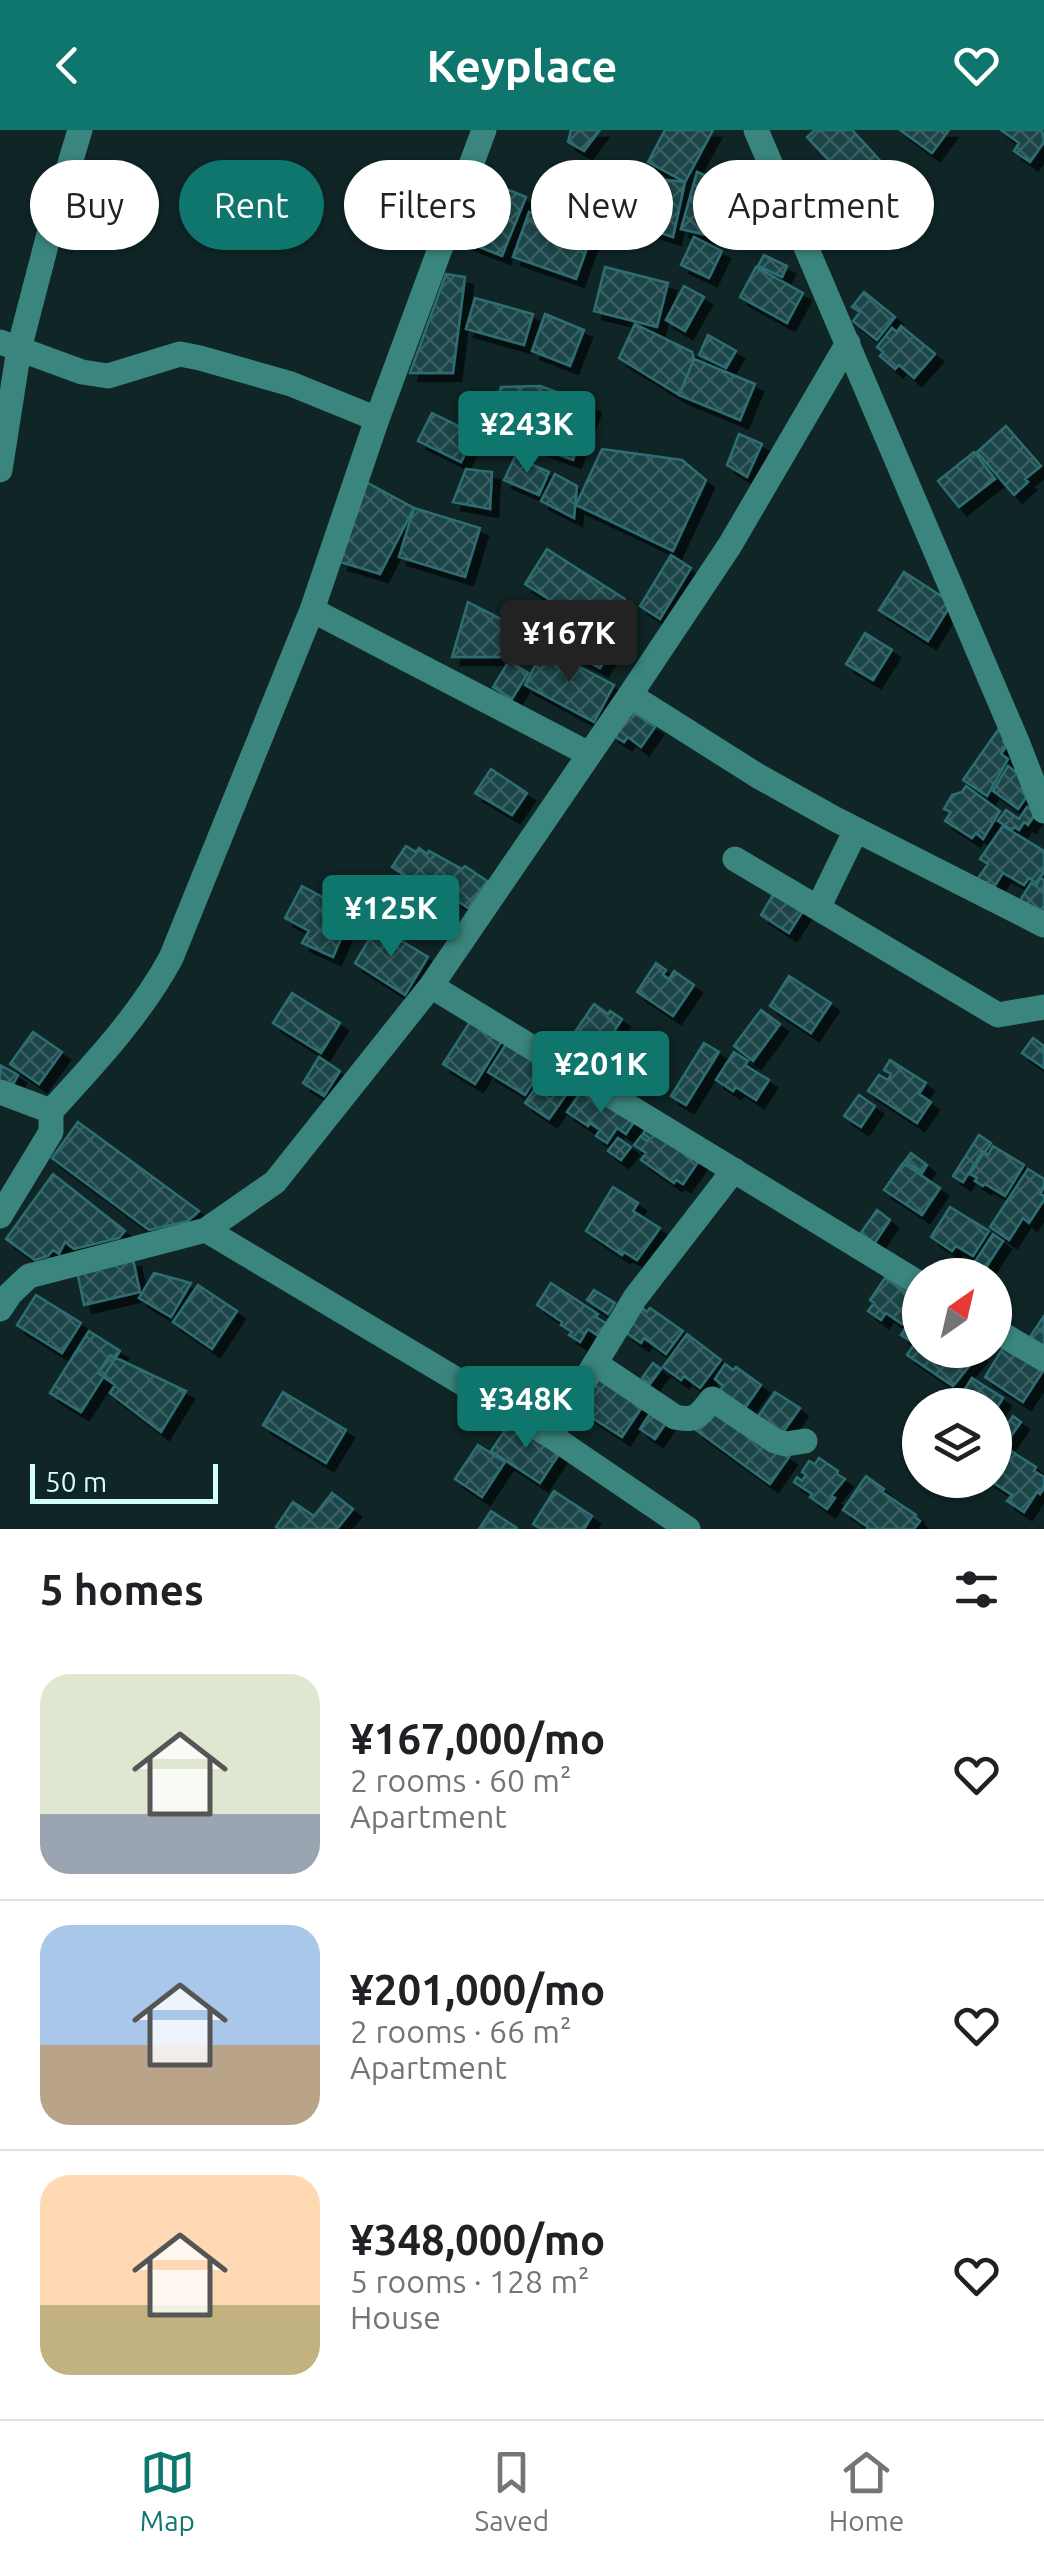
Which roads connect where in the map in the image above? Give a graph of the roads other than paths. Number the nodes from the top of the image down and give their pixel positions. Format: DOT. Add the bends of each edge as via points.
graph roads {
  1 [pos="80,130"];
  2 [pos="484,130"];
  3 [pos="756,130"];
  4 [pos="848,343"];
  5 [pos="9,346"];
  6 [pos="377,420"];
  7 [pos="0,470"];
  8 [pos="312,610"];
  9 [pos="630,694"];
  10 [pos="589,754"];
  11 [pos="1044,811"];
  12 [pos="856,830"];
  13 [pos="735,859"];
  14 [pos="818,908"];
  15 [pos="1044,924"];
  16 [pos="431,986"];
  17 [pos="1044,1006"];
  18 [pos="0,1092"];
  19 [pos="51,1110"];
  20 [pos="734,1170"];
  21 [pos="0,1216"];
  22 [pos="206,1230"];
  23 [pos="902,1273"];
  24 [pos="0,1310"];
  25 [pos="1012,1340"];
  26 [pos="1044,1360"];
  27 [pos="596,1364"];
  28 [pos="551,1436"];
  29 [pos="804,1441"];
  30 [pos="688,1529"];
  1 -- 5 [label="street"];
  2 -- 6 [label="street"];
  3 -- 4 [label="street"];
  4 -- 9 [label="street" via="730,545"];
  4 -- 11 [label="street"];
  5 -- 6 [label="street" via="108,376 180,354 200,358 292,384"];
  5 -- 7 [label="street"];
  6 -- 8 [label="street"];
  8 -- 10 [label="street"];
  8 -- 19 [label="street" via="171,958 152,993"];
  9 -- 10 [label="street"];
  9 -- 12 [label="street"];
  10 -- 16 [label="street"];
  12 -- 14 [label="street"];
  12 -- 15 [label="street"];
  13 -- 14 [label="street"];
  14 -- 17 [label="street" via="998,1015"];
  16 -- 20 [label="street"];
  16 -- 22 [label="street" via="274,1182"];
  18 -- 19 [label="street"];
  19 -- 21 [label="street" via="51,1132"];
  20 -- 23 [label="street"];
  20 -- 27 [label="street" via="636,1298"];
  22 -- 24 [label="street" via="29,1276"];
  22 -- 28 [label="street"];
  25 -- 26 [label="street"];
  27 -- 28 [label="street"];
  27 -- 29 [label="street" via="675,1417 689,1420 712,1399 774,1441"];
  28 -- 30 [label="street"];
}
